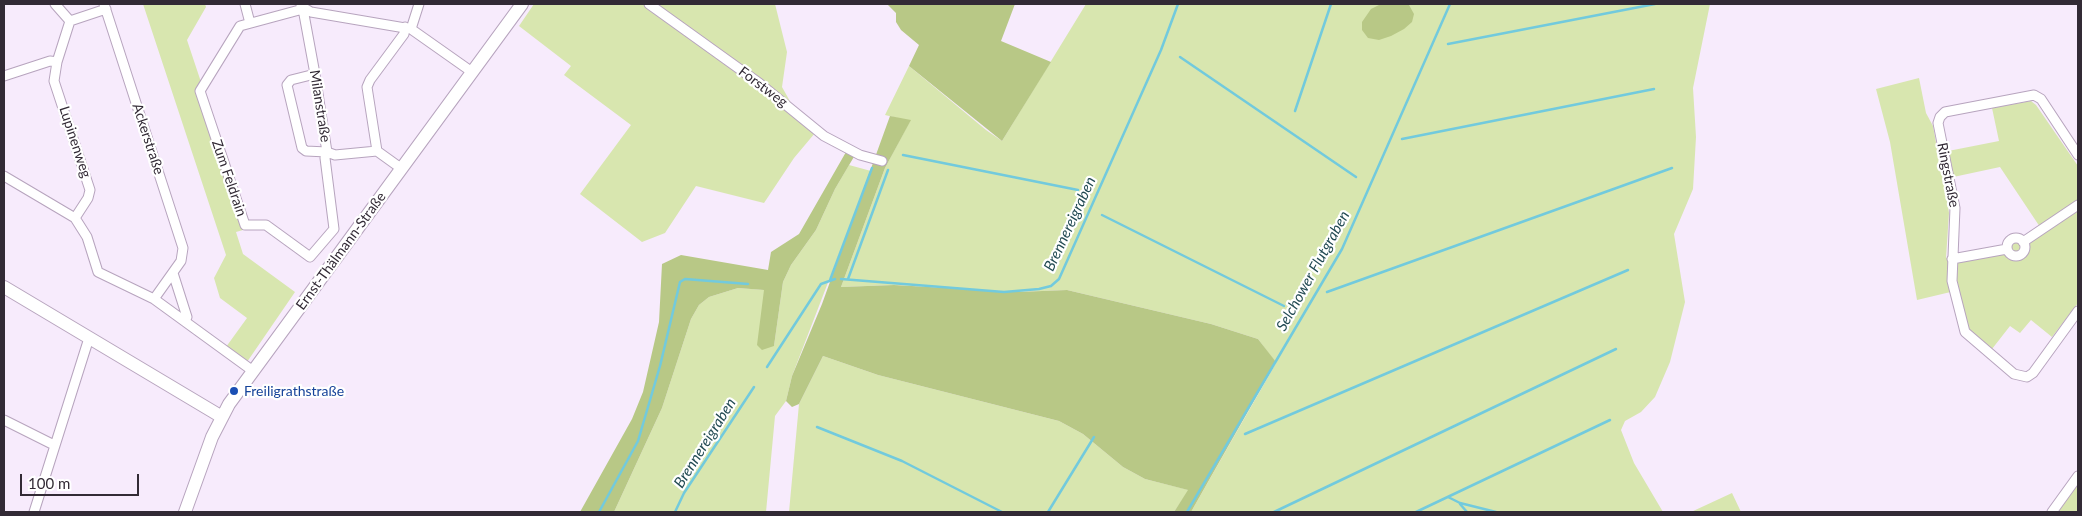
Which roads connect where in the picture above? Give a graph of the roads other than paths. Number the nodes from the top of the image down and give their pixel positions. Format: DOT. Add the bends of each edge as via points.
graph roads {
  1 [pos="55,4"];
  2 [pos="244,4"];
  3 [pos="418,4"];
  4 [pos="522,4"];
  5 [pos="648,4"];
  6 [pos="105,6"];
  7 [pos="301,6"];
  8 [pos="70,21"];
  9 [pos="250,23"];
  10 [pos="408,28"];
  11 [pos="57,62"];
  12 [pos="472,72"];
  13 [pos="315,74"];
  14 [pos="4,76"];
  15 [pos="377,150"];
  16 [pos="328,152"];
  17 [pos="2078,155"];
  18 [pos="882,162"];
  19 [pos="402,169"];
  20 [pos="4,176"];
  21 [pos="2078,205"];
  22 [pos="75,218"];
  23 [pos="2023,242"];
  24 [pos="2007,249"];
  25 [pos="1952,259"];
  26 [pos="173,273"];
  27 [pos="4,287"];
  28 [pos="154,299"];
  29 [pos="2077,315"];
  30 [pos="185,321"];
  31 [pos="89,338"];
  32 [pos="253,371"];
  33 [pos="222,417"];
  34 [pos="4,420"];
  35 [pos="54,445"];
  36 [pos="2078,476"];
  37 [pos="34,512"];
  38 [pos="185,512"];
  39 [pos="2052,512"];
  1 -- 8 [label="street"];
  2 -- 9 [label="street"];
  3 -- 10 [label="street"];
  4 -- 12 [label="street, Ernst-Thälmann-Straße"];
  5 -- 18 [label="street, Forstweg" via="759,83 824,136"];
  6 -- 8 [label="street"];
  6 -- 26 [label="street, Ackerstraße" via="183,248 184,254"];
  7 -- 9 [label="street"];
  7 -- 10 [label="street"];
  7 -- 13 [label="street, Milanstraße"];
  8 -- 11 [label="street, Lupinenweg"];
  9 -- 16 [label="street, Zum Feldrain" via="240,26 200,91 245,225 266,226 310,257 334,225 325,158"];
  10 -- 12 [label="street"];
  10 -- 15 [label="street" via="367,87"];
  11 -- 14 [label="street" via="50,61"];
  11 -- 22 [label="street, Lupinenweg" via="54,81 90,190"];
  12 -- 19 [label="street, Ernst-Thälmann-Straße"];
  13 -- 16 [label="street, Milanstraße"];
  13 -- 16 [label="street" via="291,80 287,86 302,148"];
  15 -- 16 [label="street, Milanstraße" via="335,155"];
  15 -- 19 [label="street"];
  17 -- 25 [label="street, Ringstraße" via="2041,99 2034,96 1946,112 1938,123 1955,208"];
  19 -- 32 [label="street, Ernst-Thälmann-Straße"];
  20 -- 22 [label="street"];
  21 -- 23 [label="street"];
  22 -- 28 [label="street" via="87,237 98,272"];
  23 -- 24 [label="street" via="2013,239"];
  23 -- 24 [label="street" via="2025,250 2018,256 2012,256"];
  24 -- 25 [label="street"];
  25 -- 29 [label="street, Ringstraße" via="1952,282 1965,332 2014,374 2027,377 2033,374"];
  26 -- 28 [label="street, Ackerstraße"];
  26 -- 30 [label="street" via="187,317"];
  27 -- 31 [label="street"];
  28 -- 30 [label="street"];
  30 -- 32 [label="street"];
  31 -- 33 [label="street"];
  31 -- 35 [label="street"];
  32 -- 33 [label="street, Ernst-Thälmann-Straße"];
  33 -- 38 [label="street, Ernst-Thälmann-Straße" via="206,451"];
  34 -- 35 [label="street"];
  35 -- 37 [label="street"];
  36 -- 39 [label="street"];
}
